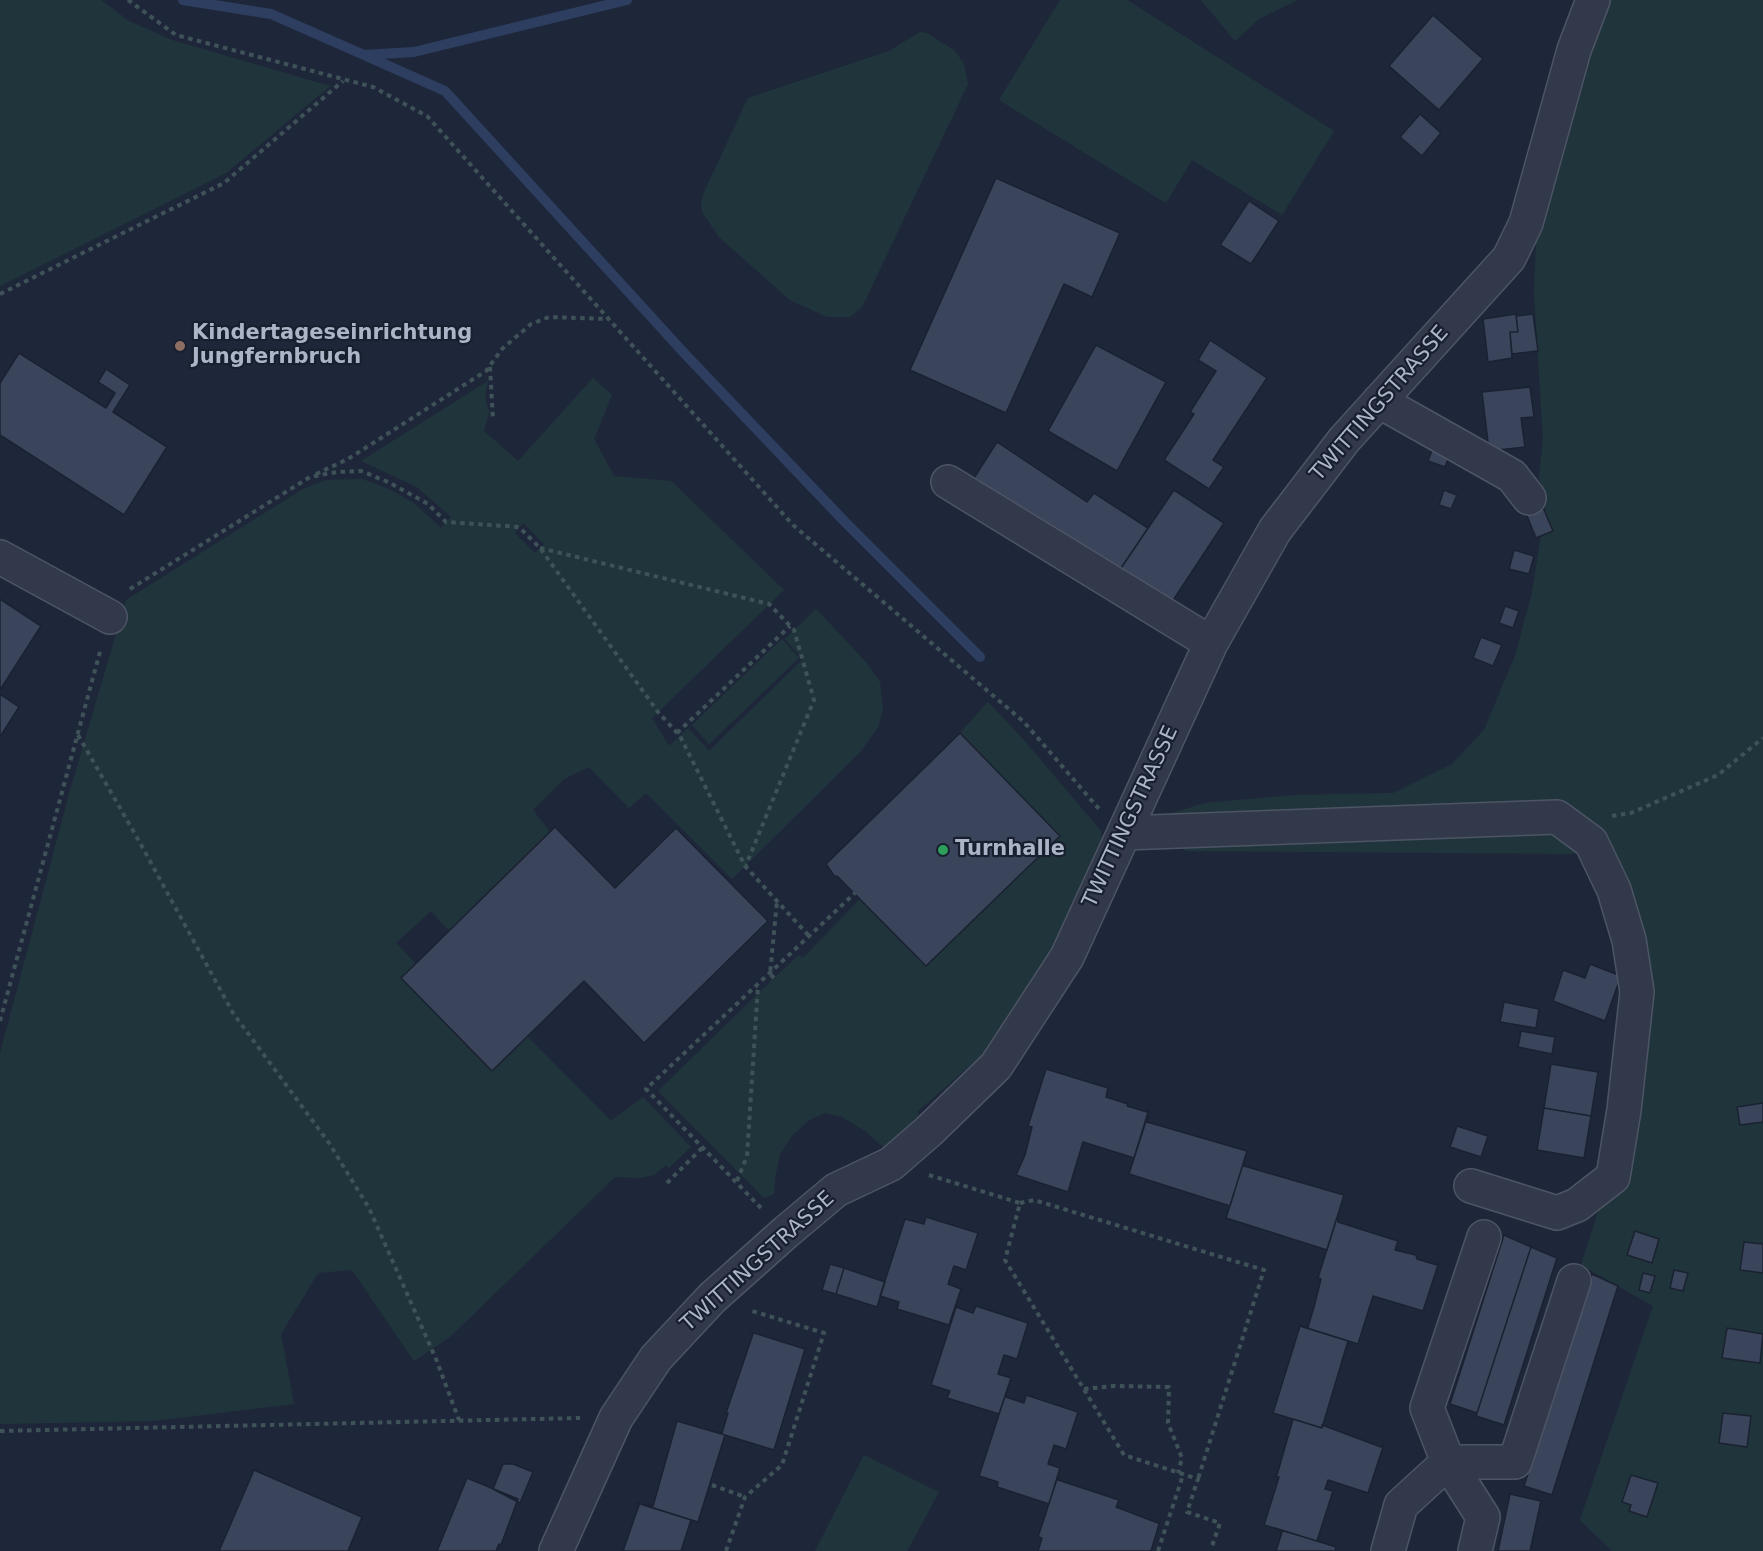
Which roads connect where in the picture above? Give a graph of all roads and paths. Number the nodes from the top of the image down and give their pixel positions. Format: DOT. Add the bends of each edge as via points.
graph roads {
  1 [pos="128,0"];
  2 [pos="1593,0"];
  3 [pos="343,81"];
  4 [pos="0,294"];
  5 [pos="609,319"];
  6 [pos="490,366"];
  7 [pos="1379,401"];
  8 [pos="493,420"];
  9 [pos="310,477"];
  10 [pos="948,482"];
  11 [pos="1529,498"];
  12 [pos="540,548"];
  13 [pos="0,557"];
  14 [pos="110,617"];
  15 [pos="790,626"];
  16 [pos="1211,643"];
  17 [pos="677,733"];
  18 [pos="78,735"];
  19 [pos="1763,738"];
  20 [pos="1609,817"];
  21 [pos="1124,833"];
  22 [pos="746,866"];
  23 [pos="855,893"];
  24 [pos="777,901"];
  25 [pos="809,936"];
  26 [pos="772,976"];
  27 [pos="758,985"];
  28 [pos="0,1021"];
  29 [pos="703,1147"];
  30 [pos="891,1164"];
  31 [pos="737,1181"];
  32 [pos="667,1183"];
  33 [pos="1471,1186"];
  34 [pos="1020,1203"];
  35 [pos="786,1232"];
  36 [pos="1484,1238"];
  37 [pos="1574,1281"];
  38 [pos="712,1298"];
  39 [pos="1084,1389"];
  40 [pos="616,1418"];
  41 [pos="459,1420"];
  42 [pos="0,1431"];
  43 [pos="1448,1462"];
  44 [pos="1181,1474"];
  45 [pos="1198,1479"];
  46 [pos="712,1485"];
  47 [pos="745,1497"];
  48 [pos="1211,1549"];
  49 [pos="556,1551"];
  50 [pos="726,1551"];
  51 [pos="1158,1551"];
  52 [pos="1388,1551"];
  53 [pos="1475,1551"];
  1 -- 3 [label="path" via="176,35"];
  2 -- 7 [label="street, TWITTINGSTRASSE" via="1574,50 1526,223 1509,258"];
  3 -- 4 [label="path" via="224,183"];
  3 -- 5 [label="path" via="373,87 428,116"];
  5 -- 6 [label="path" via="539,319 502,349"];
  5 -- 21 [label="path" via="793,525 1024,722"];
  6 -- 8 [label="path"];
  6 -- 9 [label="path" via="348,459"];
  7 -- 11 [label="street" via="1512,476"];
  7 -- 16 [label="street, TWITTINGSTRASSE" via="1275,530"];
  9 -- 12 [label="path" via="361,471 428,504 446,522 519,528"];
  9 -- 14 [label="path" via="120,596"];
  10 -- 16 [label="street"];
  12 -- 15 [label="path" via="769,604"];
  12 -- 17 [label="path"];
  13 -- 14 [label="street"];
  14 -- 18 [label="path"];
  15 -- 17 [label="path"];
  15 -- 22 [label="path" via="814,700"];
  16 -- 21 [label="street, TWITTINGSTRASSE"];
  17 -- 22 [label="path"];
  18 -- 28 [label="path"];
  18 -- 41 [label="path" via="233,1013 329,1143 369,1208"];
  19 -- 20 [label="path" via="1718,775 1631,813"];
  21 -- 30 [label="street, TWITTINGSTRASSE" via="1067,957 996,1065"];
  21 -- 33 [label="street" via="1557,817 1591,842 1614,890 1629,940 1637,992 1613,1177 1578,1205 1557,1213"];
  22 -- 24 [label="path"];
  23 -- 25 [label="path"];
  24 -- 25 [label="path"];
  24 -- 26 [label="path"];
  25 -- 26 [label="path"];
  26 -- 27 [label="path"];
  27 -- 29 [label="path" via="645,1089"];
  27 -- 31 [label="path" via="747,1156"];
  29 -- 31 [label="path"];
  29 -- 32 [label="path"];
  30 -- 34 [label="path"];
  30 -- 35 [label="street, TWITTINGSTRASSE" via="836,1190"];
  31 -- 35 [label="path"];
  34 -- 39 [label="path" via="1005,1260"];
  34 -- 45 [label="path" via="1035,1200 1264,1270"];
  35 -- 38 [label="street, TWITTINGSTRASSE"];
  36 -- 43 [label="street" via="1427,1408"];
  37 -- 43 [label="street" via="1515,1462"];
  38 -- 40 [label="street, TWITTINGSTRASSE" via="656,1358"];
  38 -- 47 [label="path" via="824,1333 782,1465"];
  39 -- 44 [label="path" via="1124,1455"];
  39 -- 44 [label="path" via="1169,1387 1168,1423 1182,1458"];
  40 -- 41 [label="path"];
  40 -- 49 [label="street, TWITTINGSTRASSE"];
  41 -- 42 [label="path"];
  43 -- 52 [label="street" via="1401,1505"];
  43 -- 53 [label="street" via="1483,1517"];
  44 -- 45 [label="path"];
  44 -- 51 [label="path"];
  45 -- 48 [label="path" via="1187,1512 1220,1523"];
  46 -- 47 [label="path"];
  47 -- 50 [label="path"];
}
